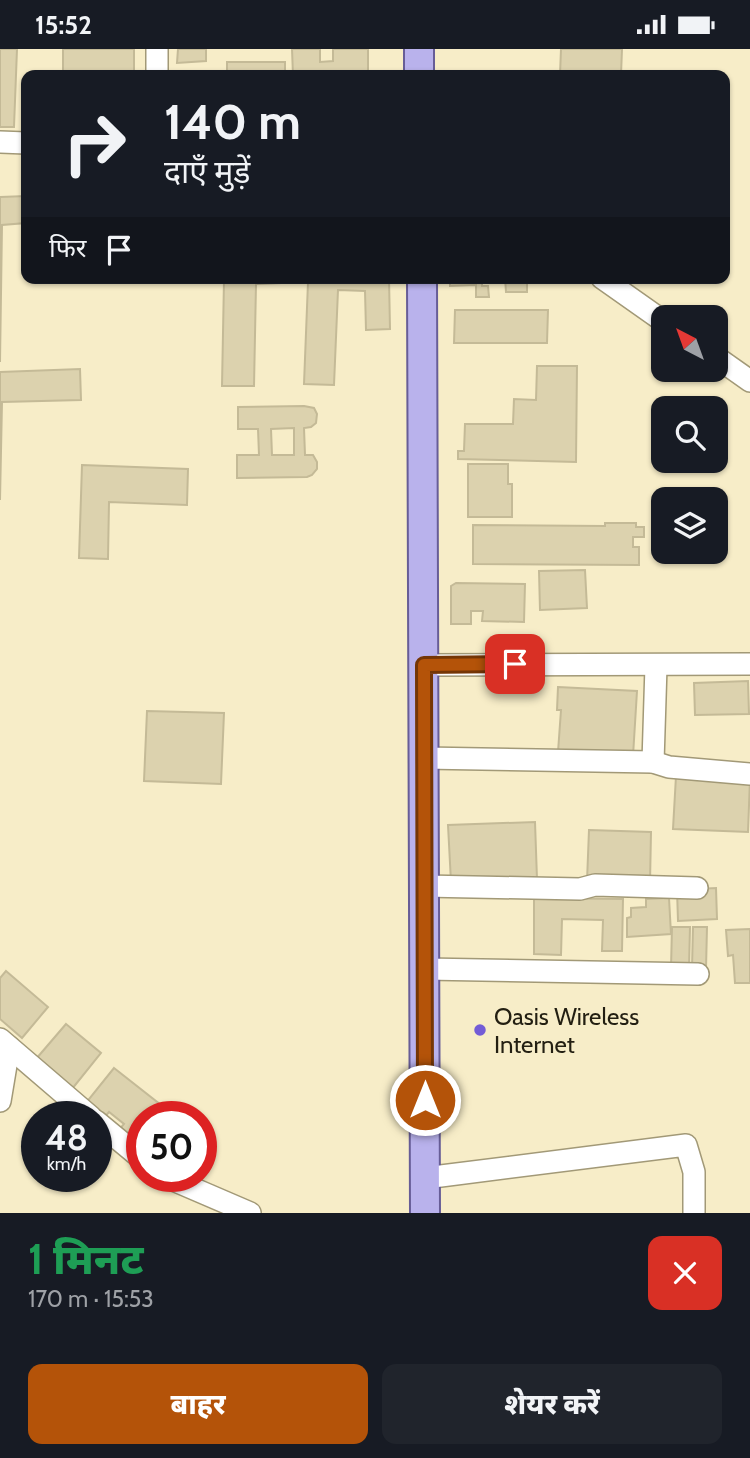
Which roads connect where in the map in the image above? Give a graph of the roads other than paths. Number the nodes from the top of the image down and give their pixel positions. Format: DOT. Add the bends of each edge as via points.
graph roads {
  1 [pos="157,49"];
  2 [pos="419,49"];
  3 [pos="156,70"];
  4 [pos="419,70"];
  5 [pos="0,142"];
  6 [pos="21,143"];
  7 [pos="422,284"];
  8 [pos="611,284"];
  9 [pos="651,313"];
  10 [pos="728,365"];
  11 [pos="750,381"];
  12 [pos="750,664"];
  13 [pos="424,665"];
  14 [pos="656,666"];
  15 [pos="424,758"];
  16 [pos="653,762"];
  17 [pos="750,774"];
  18 [pos="424,886"];
  19 [pos="697,888"];
  20 [pos="425,969"];
  21 [pos="698,974"];
  22 [pos="5,1043"];
  23 [pos="0,1101"];
  24 [pos="72,1101"];
  25 [pos="112,1134"];
  26 [pos="126,1146"];
  27 [pos="425,1178"];
  28 [pos="201,1192"];
  29 [pos="250,1213"];
  30 [pos="425,1213"];
  31 [pos="694,1213"];
  1 -- 3 [label="street"];
  2 -- 4 [label="main road"];
  5 -- 6 [label="street"];
  7 -- 13 [label="main road"];
  8 -- 9 [label="street"];
  10 -- 11 [label="street"];
  12 -- 14 [label="street"];
  13 -- 14 [label="street"];
  13 -- 15 [label="main road"];
  14 -- 16 [label="street"];
  15 -- 16 [label="street"];
  15 -- 18 [label="main road"];
  16 -- 17 [label="street"];
  18 -- 19 [label="street"];
  18 -- 20 [label="main road"];
  20 -- 21 [label="street"];
  20 -- 27 [label="main road"];
  22 -- 23 [label="street"];
  22 -- 24 [label="street"];
  25 -- 26 [label="street"];
  27 -- 30 [label="main road"];
  27 -- 31 [label="street" via="686,1145 694,1172"];
  28 -- 29 [label="street"];
}
